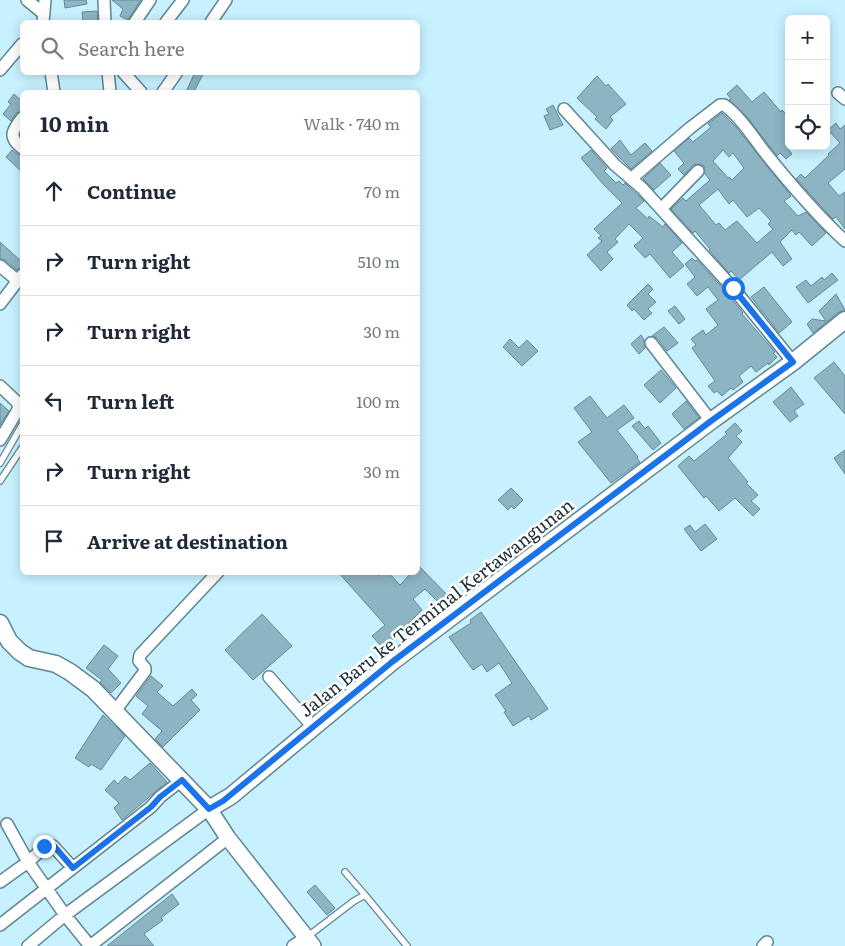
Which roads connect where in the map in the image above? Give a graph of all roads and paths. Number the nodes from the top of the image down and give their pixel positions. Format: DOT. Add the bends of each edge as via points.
graph roads {
  1 [pos="27,0"];
  2 [pos="45,0"];
  3 [pos="104,0"];
  4 [pos="150,0"];
  5 [pos="183,0"];
  6 [pos="226,0"];
  7 [pos="43,20"];
  8 [pos="105,20"];
  9 [pos="136,20"];
  10 [pos="168,20"];
  11 [pos="212,20"];
  12 [pos="20,46"];
  13 [pos="0,70"];
  14 [pos="51,75"];
  15 [pos="108,75"];
  16 [pos="127,75"];
  17 [pos="175,75"];
  18 [pos="51,90"];
  19 [pos="110,90"];
  20 [pos="139,90"];
  21 [pos="164,90"];
  22 [pos="564,110"];
  23 [pos="20,121"];
  24 [pos="20,146"];
  25 [pos="698,171"];
  26 [pos="632,178"];
  27 [pos="661,209"];
  28 [pos="845,241"];
  29 [pos="0,266"];
  30 [pos="20,278"];
  31 [pos="0,304"];
  32 [pos="845,320"];
  33 [pos="651,343"];
  34 [pos="793,362"];
  35 [pos="0,386"];
  36 [pos="711,421"];
  37 [pos="20,429"];
  38 [pos="0,440"];
  39 [pos="20,451"];
  40 [pos="0,463"];
  41 [pos="0,481"];
  42 [pos="215,575"];
  43 [pos="0,623"];
  44 [pos="269,677"];
  45 [pos="115,712"];
  46 [pos="313,727"];
  47 [pos="182,780"];
  48 [pos="209,809"];
  49 [pos="7,824"];
  50 [pos="228,838"];
  51 [pos="28,862"];
  52 [pos="73,868"];
  53 [pos="345,872"];
  54 [pos="0,882"];
  55 [pos="48,889"];
  56 [pos="365,895"];
  57 [pos="65,915"];
  58 [pos="0,925"];
  59 [pos="310,942"];
  60 [pos="28,946"];
  61 [pos="90,946"];
  62 [pos="293,946"];
  63 [pos="407,946"];
  1 -- 7 [label="street"];
  2 -- 7 [label="street"];
  3 -- 8 [label="street"];
  4 -- 9 [label="street"];
  5 -- 10 [label="street"];
  6 -- 11 [label="street"];
  12 -- 13 [label="street"];
  14 -- 18 [label="street"];
  15 -- 19 [label="street"];
  16 -- 20 [label="street"];
  17 -- 21 [label="street"];
  22 -- 26 [label="street" via="615,165"];
  23 -- 24 [label="street" via="12,136"];
  25 -- 27 [label="street"];
  26 -- 27 [label="street"];
  26 -- 28 [label="street" via="690,128 724,105 821,218"];
  27 -- 34 [label="street" via="733,288"];
  29 -- 30 [label="street"];
  30 -- 31 [label="street"];
  32 -- 34 [label="main road, Jalan Baru ke Terminal Kertawangunan"];
  33 -- 36 [label="street"];
  34 -- 36 [label="main road, Jalan Baru ke Terminal Kertawangunan"];
  35 -- 38 [label="street" via="19,408"];
  36 -- 46 [label="main road, Jalan Baru ke Terminal Kertawangunan" via="392,662"];
  37 -- 40 [label="lane"];
  39 -- 41 [label="lane"];
  42 -- 45 [label="street" via="140,655 139,661 145,671"];
  43 -- 45 [label="main road" via="9,641 20,652 70,672 93,689"];
  44 -- 46 [label="street"];
  45 -- 47 [label="main road"];
  46 -- 48 [label="main road, Jalan Baru ke Terminal Kertawangunan" via="231,796"];
  47 -- 48 [label="main road"];
  47 -- 52 [label="street"];
  48 -- 50 [label="street"];
  48 -- 57 [label="street"];
  49 -- 51 [label="street"];
  50 -- 59 [label="street"];
  50 -- 61 [label="street"];
  51 -- 52 [label="street" via="50,844"];
  51 -- 54 [label="street"];
  51 -- 55 [label="street"];
  52 -- 55 [label="street"];
  53 -- 56 [label="lane"];
  55 -- 57 [label="street"];
  55 -- 58 [label="street"];
  56 -- 59 [label="lane" via="354,901"];
  56 -- 63 [label="lane"];
  57 -- 60 [label="street"];
  57 -- 61 [label="street"];
  59 -- 62 [label="street"];
}
